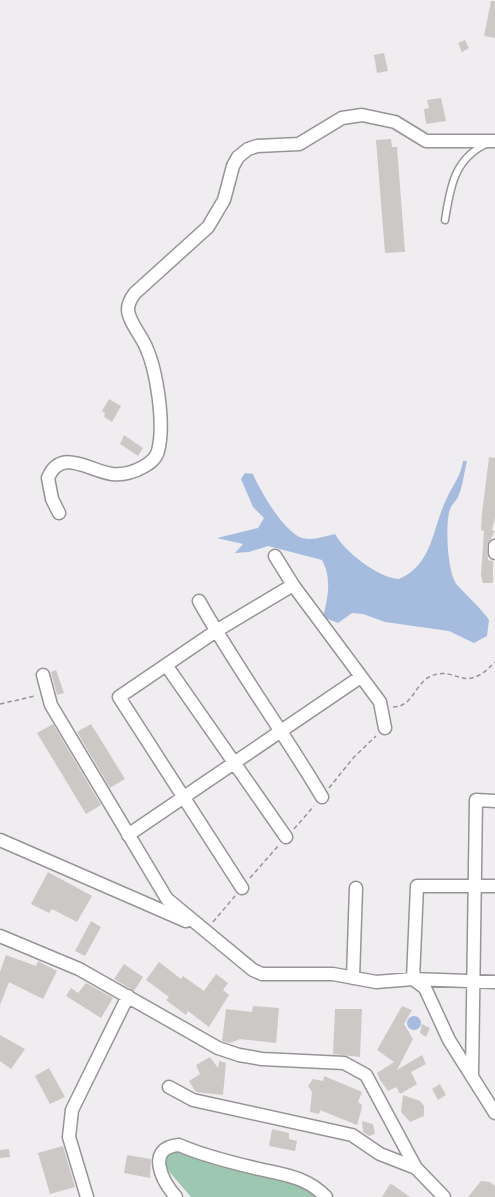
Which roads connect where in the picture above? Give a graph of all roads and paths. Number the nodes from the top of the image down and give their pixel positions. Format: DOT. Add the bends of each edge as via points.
graph roads {
  1 [pos="494,141"];
  2 [pos="445,220"];
  3 [pos="59,513"];
  4 [pos="495,546"];
  5 [pos="495,553"];
  6 [pos="275,556"];
  7 [pos="293,585"];
  8 [pos="199,602"];
  9 [pos="216,631"];
  10 [pos="495,662"];
  11 [pos="166,665"];
  12 [pos="43,675"];
  13 [pos="359,678"];
  14 [pos="48,693"];
  15 [pos="380,702"];
  16 [pos="0,704"];
  17 [pos="386,728"];
  18 [pos="283,730"];
  19 [pos="233,764"];
  20 [pos="182,797"];
  21 [pos="322,797"];
  22 [pos="495,801"];
  23 [pos="128,835"];
  24 [pos="286,837"];
  25 [pos="0,840"];
  26 [pos="477,884"];
  27 [pos="495,886"];
  28 [pos="242,888"];
  29 [pos="356,888"];
  30 [pos="198,926"];
  31 [pos="0,936"];
  32 [pos="353,978"];
  33 [pos="413,979"];
  34 [pos="474,981"];
  35 [pos="495,982"];
  36 [pos="128,996"];
  37 [pos="472,1074"];
  38 [pos="169,1087"];
  39 [pos="495,1113"];
  40 [pos="400,1139"];
  41 [pos="380,1154"];
  42 [pos="416,1168"];
  43 [pos="87,1197"];
  44 [pos="176,1197"];
  45 [pos="326,1197"];
  46 [pos="444,1197"];
  1 -- 2 [label="lane" via="460,164 453,178"];
  1 -- 3 [label="street" via="426,141 394,122 362,115 342,118 299,144 257,146 238,157 224,200 207,227 129,303 130,315 154,366 159,420 155,458 136,471 121,474 63,462 51,470 48,478 51,499"];
  4 -- 5 [label="street"];
  6 -- 7 [label="street"];
  7 -- 9 [label="street"];
  7 -- 13 [label="street"];
  8 -- 9 [label="street"];
  9 -- 11 [label="street"];
  9 -- 18 [label="street"];
  10 -- 15 [label="path" via="484,674 472,679 431,676 413,697 397,707"];
  11 -- 19 [label="street"];
  11 -- 20 [label="street" via="119,697"];
  12 -- 14 [label="street"];
  13 -- 15 [label="street"];
  13 -- 18 [label="street"];
  14 -- 16 [label="path"];
  14 -- 23 [label="street" via="51,705"];
  15 -- 17 [label="street"];
  18 -- 19 [label="street"];
  18 -- 21 [label="street"];
  19 -- 20 [label="street"];
  19 -- 24 [label="street"];
  20 -- 23 [label="street"];
  20 -- 28 [label="street"];
  22 -- 26 [label="street" via="476,800"];
  23 -- 30 [label="street" via="167,899"];
  25 -- 30 [label="street"];
  26 -- 27 [label="street"];
  26 -- 33 [label="street" via="417,886"];
  26 -- 34 [label="street"];
  29 -- 32 [label="street"];
  30 -- 32 [label="street" via="262,974 333,974"];
  31 -- 36 [label="street" via="80,969"];
  32 -- 33 [label="street" via="376,982"];
  33 -- 34 [label="street"];
  33 -- 37 [label="street" via="425,988 449,1040"];
  34 -- 35 [label="street"];
  34 -- 37 [label="street"];
  36 -- 40 [label="street" via="218,1048 238,1055 355,1067 366,1075"];
  36 -- 43 [label="street" via="72,1110 69,1137"];
  37 -- 39 [label="street"];
  38 -- 41 [label="street" via="193,1100 352,1135"];
  40 -- 41 [label="street"];
  40 -- 42 [label="street"];
  41 -- 42 [label="street"];
  42 -- 46 [label="street"];
  44 -- 45 [label="street" via="163,1179 159,1161 163,1152 179,1145 300,1178"];
}
